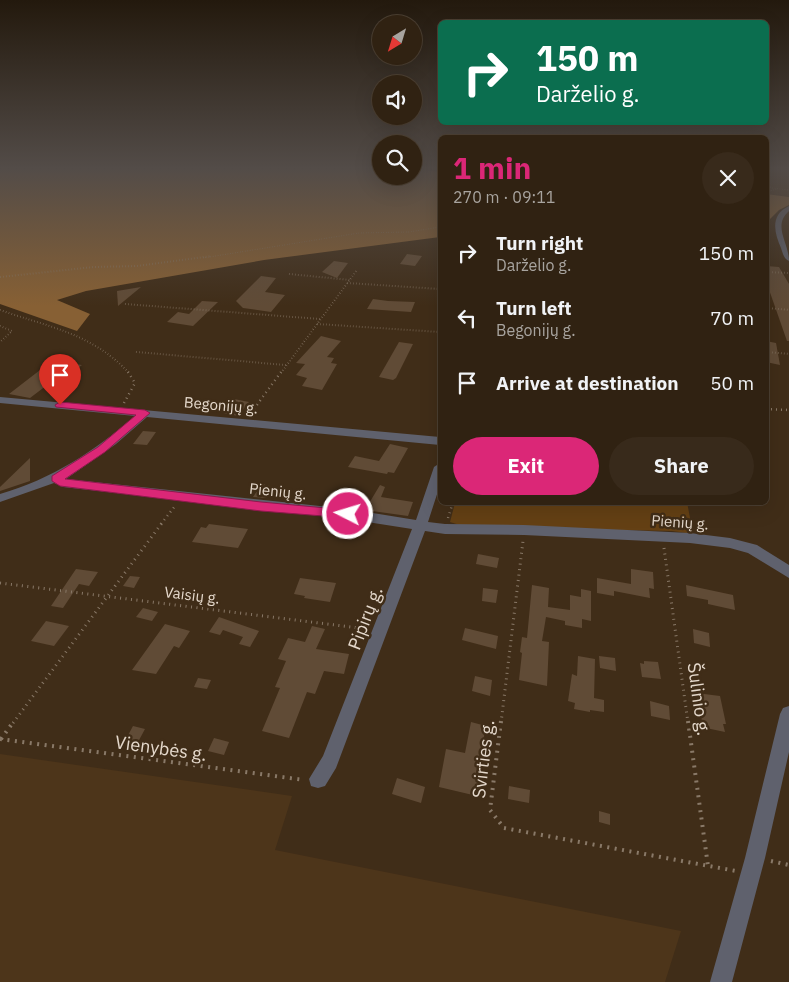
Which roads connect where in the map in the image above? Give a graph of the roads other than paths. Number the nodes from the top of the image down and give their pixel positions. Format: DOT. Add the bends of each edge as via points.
graph roads {
  1 [pos="781,215"];
  2 [pos="778,217"];
  3 [pos="789,218"];
  4 [pos="789,259"];
  5 [pos="0,400"];
  6 [pos="145,413"];
  7 [pos="438,441"];
  8 [pos="438,473"];
  9 [pos="56,479"];
  10 [pos="0,498"];
  11 [pos="420,526"];
  12 [pos="789,572"];
  13 [pos="789,714"];
  14 [pos="318,778"];
  15 [pos="721,982"];
  1 -- 2 [label="street"];
  2 -- 3 [label="street"];
  2 -- 4 [label="street" via="777,227"];
  5 -- 6 [label="street, Begonijų g."];
  6 -- 7 [label="street, Begonijų g."];
  6 -- 9 [label="street" via="102,450"];
  8 -- 11 [label="street, Pipirų g."];
  9 -- 10 [label="street"];
  9 -- 11 [label="street, Pienių g." via="64,483 348,514"];
  11 -- 12 [label="street, Pienių g." via="662,536 730,543 752,549"];
  11 -- 14 [label="street, Pipirų g." via="330,762"];
  13 -- 15 [label="street" via="751,874"];
}
